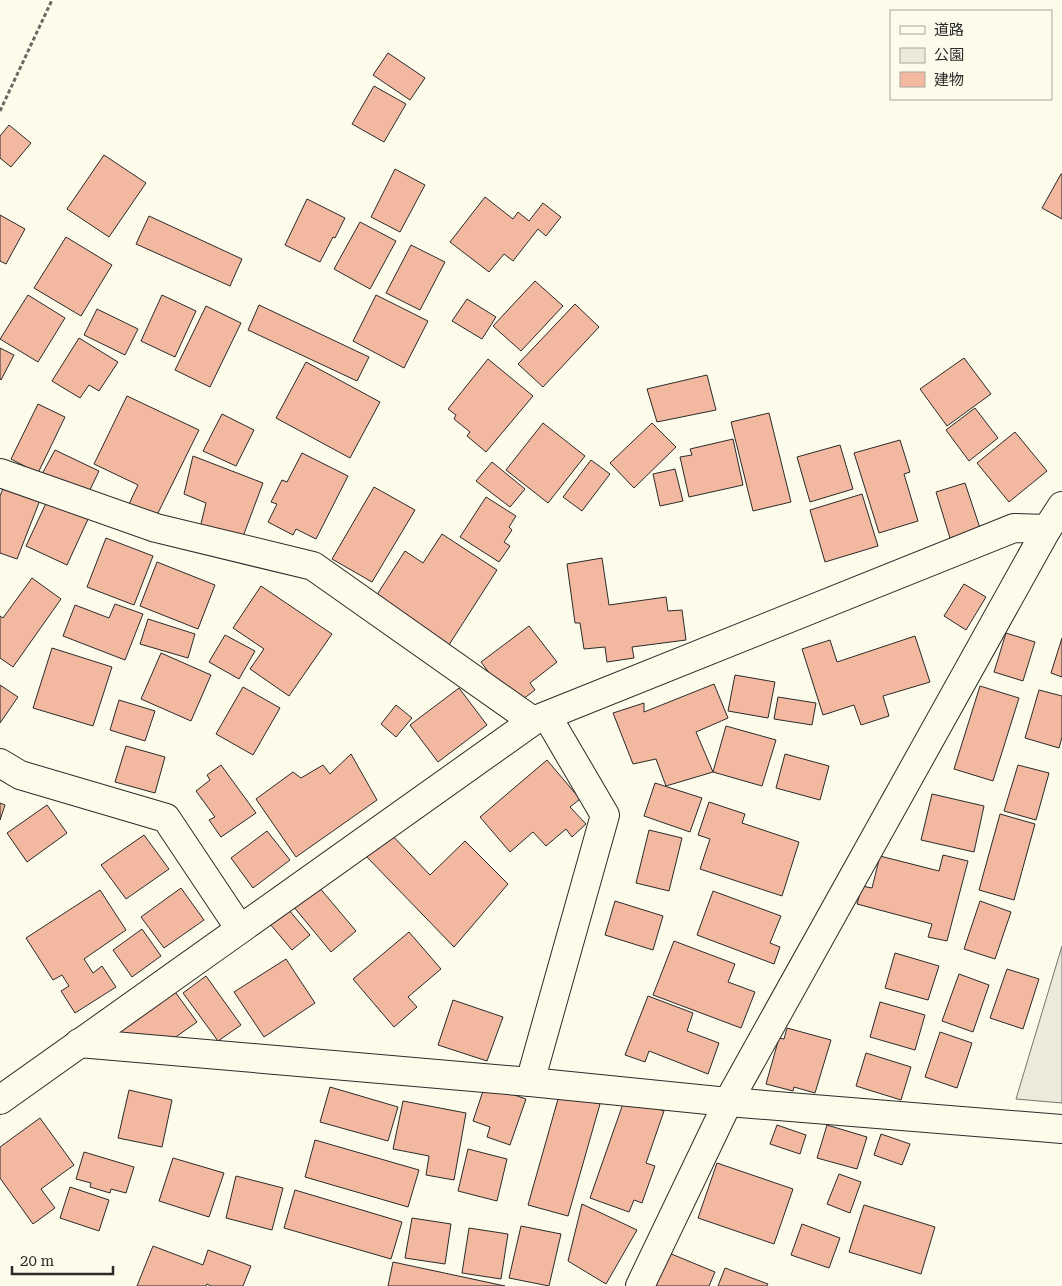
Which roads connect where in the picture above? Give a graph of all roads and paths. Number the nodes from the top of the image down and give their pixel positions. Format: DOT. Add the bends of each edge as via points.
graph roads {
  1 [pos="52,0"];
  2 [pos="0,111"];
  3 [pos="0,473"];
  4 [pos="1062,506"];
  5 [pos="1047,529"];
  6 [pos="540,718"];
  7 [pos="0,763"];
  8 [pos="240,929"];
  9 [pos="79,1043"];
  10 [pos="530,1082"];
  11 [pos="0,1100"];
  12 [pos="728,1102"];
  13 [pos="1062,1129"];
  14 [pos="640,1286"];
  1 -- 2 [label="path"];
  3 -- 6 [label="street" via="156,528 313,566"];
  4 -- 5 [label="street"];
  5 -- 6 [label="street" via="1014,528"];
  5 -- 12 [label="street"];
  6 -- 8 [label="street"];
  6 -- 10 [label="street" via="605,815"];
  7 -- 8 [label="street" via="20,775 166,818"];
  8 -- 9 [label="street"];
  9 -- 10 [label="street"];
  9 -- 11 [label="street"];
  10 -- 12 [label="street"];
  12 -- 13 [label="street"];
  12 -- 14 [label="street"];
}
